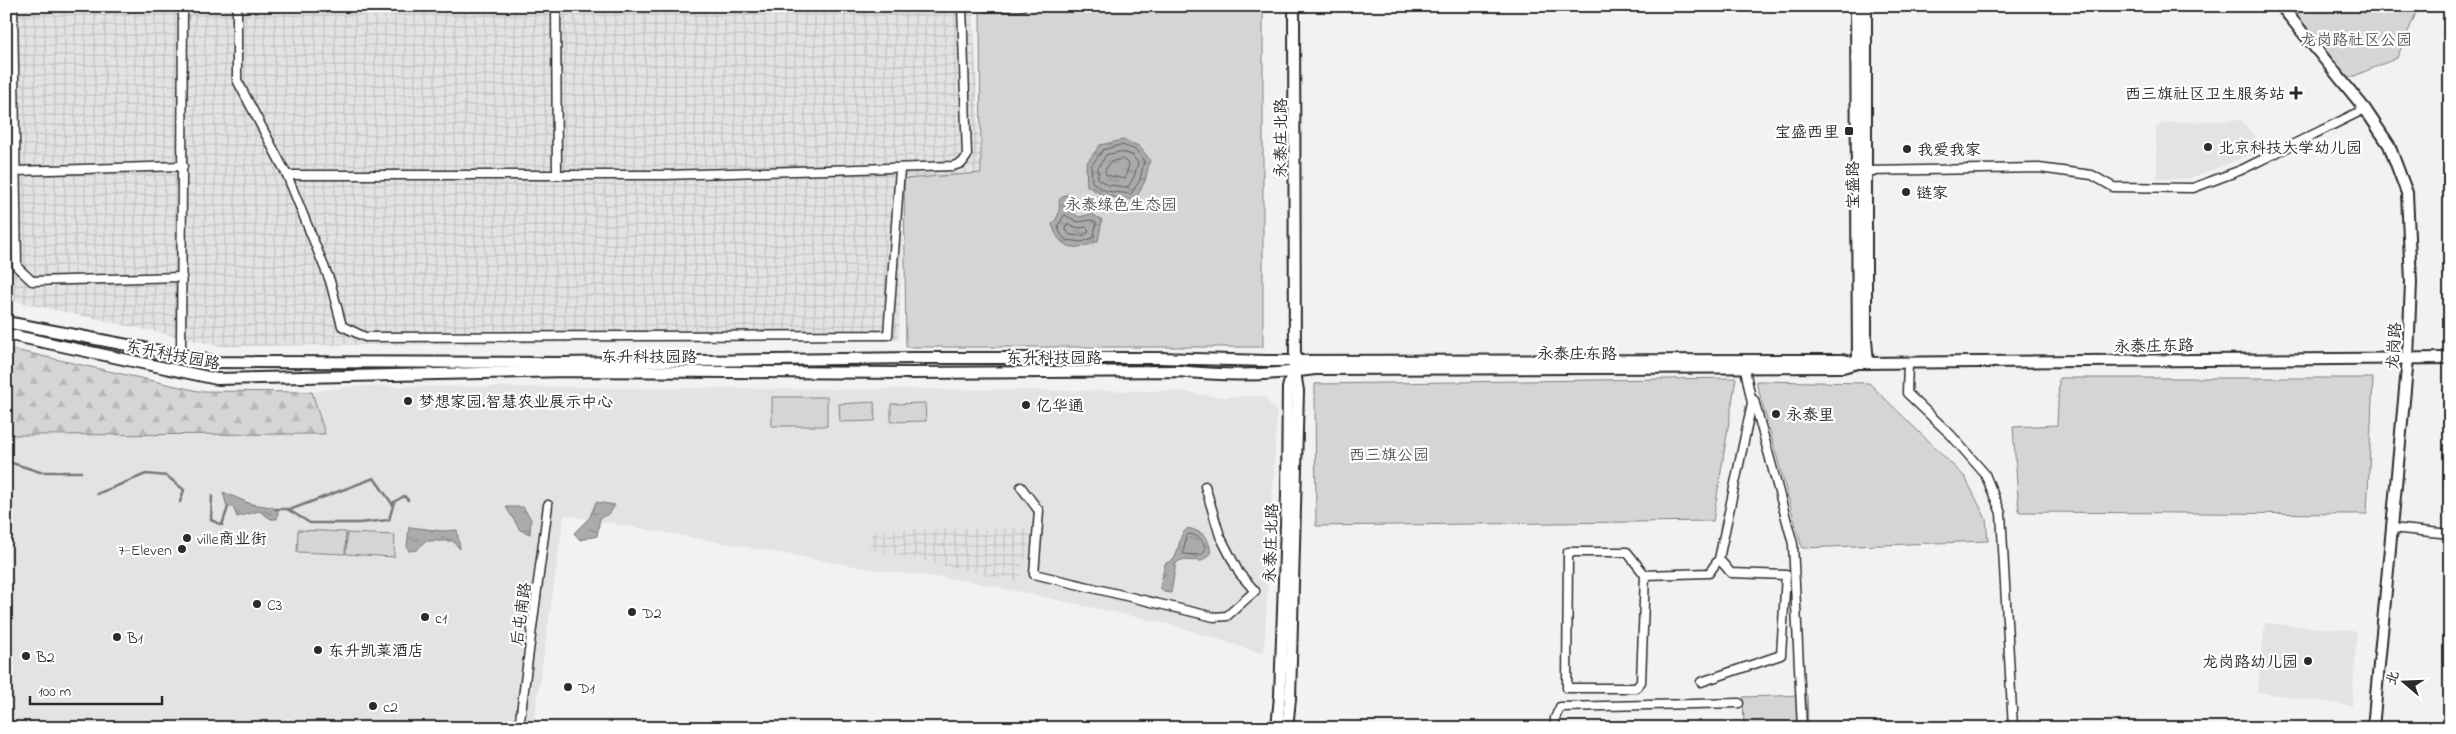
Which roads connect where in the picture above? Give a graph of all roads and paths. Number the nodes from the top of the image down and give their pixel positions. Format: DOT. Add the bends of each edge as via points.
graph roads {
  1 [pos="13,6"];
  2 [pos="183,6"];
  3 [pos="237,6"];
  4 [pos="556,6"];
  5 [pos="962,6"];
  6 [pos="1022,6"];
  7 [pos="1294,6"];
  8 [pos="1856,6"];
  9 [pos="1866,6"];
  10 [pos="2281,6"];
  11 [pos="986,7"];
  12 [pos="2365,109"];
  13 [pos="182,166"];
  14 [pos="900,169"];
  15 [pos="16,171"];
  16 [pos="1867,172"];
  17 [pos="557,174"];
  18 [pos="287,175"];
  19 [pos="182,277"];
  20 [pos="6,322"];
  21 [pos="6,334"];
  22 [pos="181,354"];
  23 [pos="2408,358"];
  24 [pos="2450,358"];
  25 [pos="1296,360"];
  26 [pos="1908,363"];
  27 [pos="1863,364"];
  28 [pos="1294,372"];
  29 [pos="1205,486"];
  30 [pos="1021,487"];
  31 [pos="548,505"];
  32 [pos="2392,528"];
  33 [pos="2450,534"];
  34 [pos="1719,559"];
  35 [pos="1645,576"];
  36 [pos="1701,682"];
  37 [pos="1739,704"];
  38 [pos="519,728"];
  39 [pos="1277,728"];
  40 [pos="1287,728"];
  41 [pos="1555,728"];
  42 [pos="1802,728"];
  43 [pos="2013,728"];
  44 [pos="2373,728"];
  1 -- 15 [label="street"];
  2 -- 13 [label="street"];
  3 -- 18 [label="street" via="236,80"];
  4 -- 17 [label="street"];
  5 -- 14 [label="street" via="967,156 962,163 953,166"];
  6 -- 11 [label="street"];
  7 -- 25 [label="street, 永泰庄北路"];
  8 -- 27 [label="street, 宝盛路"];
  9 -- 16 [label="street, 宝盛路"];
  10 -- 12 [label="street, 龙岗路"];
  12 -- 16 [label="street" via="2241,170 2192,188 2113,187 2092,175 2039,168"];
  12 -- 23 [label="street, 龙岗路" via="2389,145 2407,193 2412,282"];
  13 -- 15 [label="street"];
  13 -- 19 [label="street"];
  14 -- 17 [label="street" via="666,175"];
  14 -- 18 [label="street" via="888,335 878,336 366,337 342,326 330,281"];
  15 -- 19 [label="street" via="17,267 32,281"];
  16 -- 27 [label="street, 宝盛路"];
  17 -- 18 [label="street"];
  19 -- 22 [label="street"];
  20 -- 22 [label="street, 东升科技园路"];
  21 -- 28 [label="street, 东升科技园路" via="217,379 567,371 1178,371 1220,375"];
  22 -- 25 [label="street, 东升科技园路" via="217,362 560,363 913,358"];
  23 -- 24 [label="street, 永泰庄东路"];
  23 -- 26 [label="street, 永泰庄东路"];
  23 -- 32 [label="street, 龙岗路"];
  25 -- 27 [label="street, 永泰庄东路" via="1842,360"];
  25 -- 28 [label="street, 永泰庄北路"];
  26 -- 27 [label="street, 永泰庄东路"];
  26 -- 43 [label="street" via="1907,393 1951,435 1985,474 2001,513"];
  27 -- 28 [label="street, 永泰庄东路" via="1843,367 1316,369"];
  28 -- 39 [label="street, 永泰庄北路" via="1288,388"];
  28 -- 40 [label="street, 永泰庄北路" via="1298,391 1296,502"];
  29 -- 30 [label="street" via="1220,536 1239,573 1255,591 1227,616 1214,617 1034,574 1039,511"];
  31 -- 38 [label="street, 后屯南路"];
  32 -- 33 [label="street"];
  32 -- 44 [label="street, 龙岗路"];
  34 -- 35 [label="street" via="1708,573"];
  34 -- 36 [label="street" via="1731,573 1786,575 1781,655"];
  34 -- 42 [label="street" via="1752,403 1744,364 1793,544"];
  35 -- 35 [label="street" via="1627,552 1568,552 1566,688 1636,688 1642,682"];
  37 -- 41 [label="street" via="1560,707"];
}
